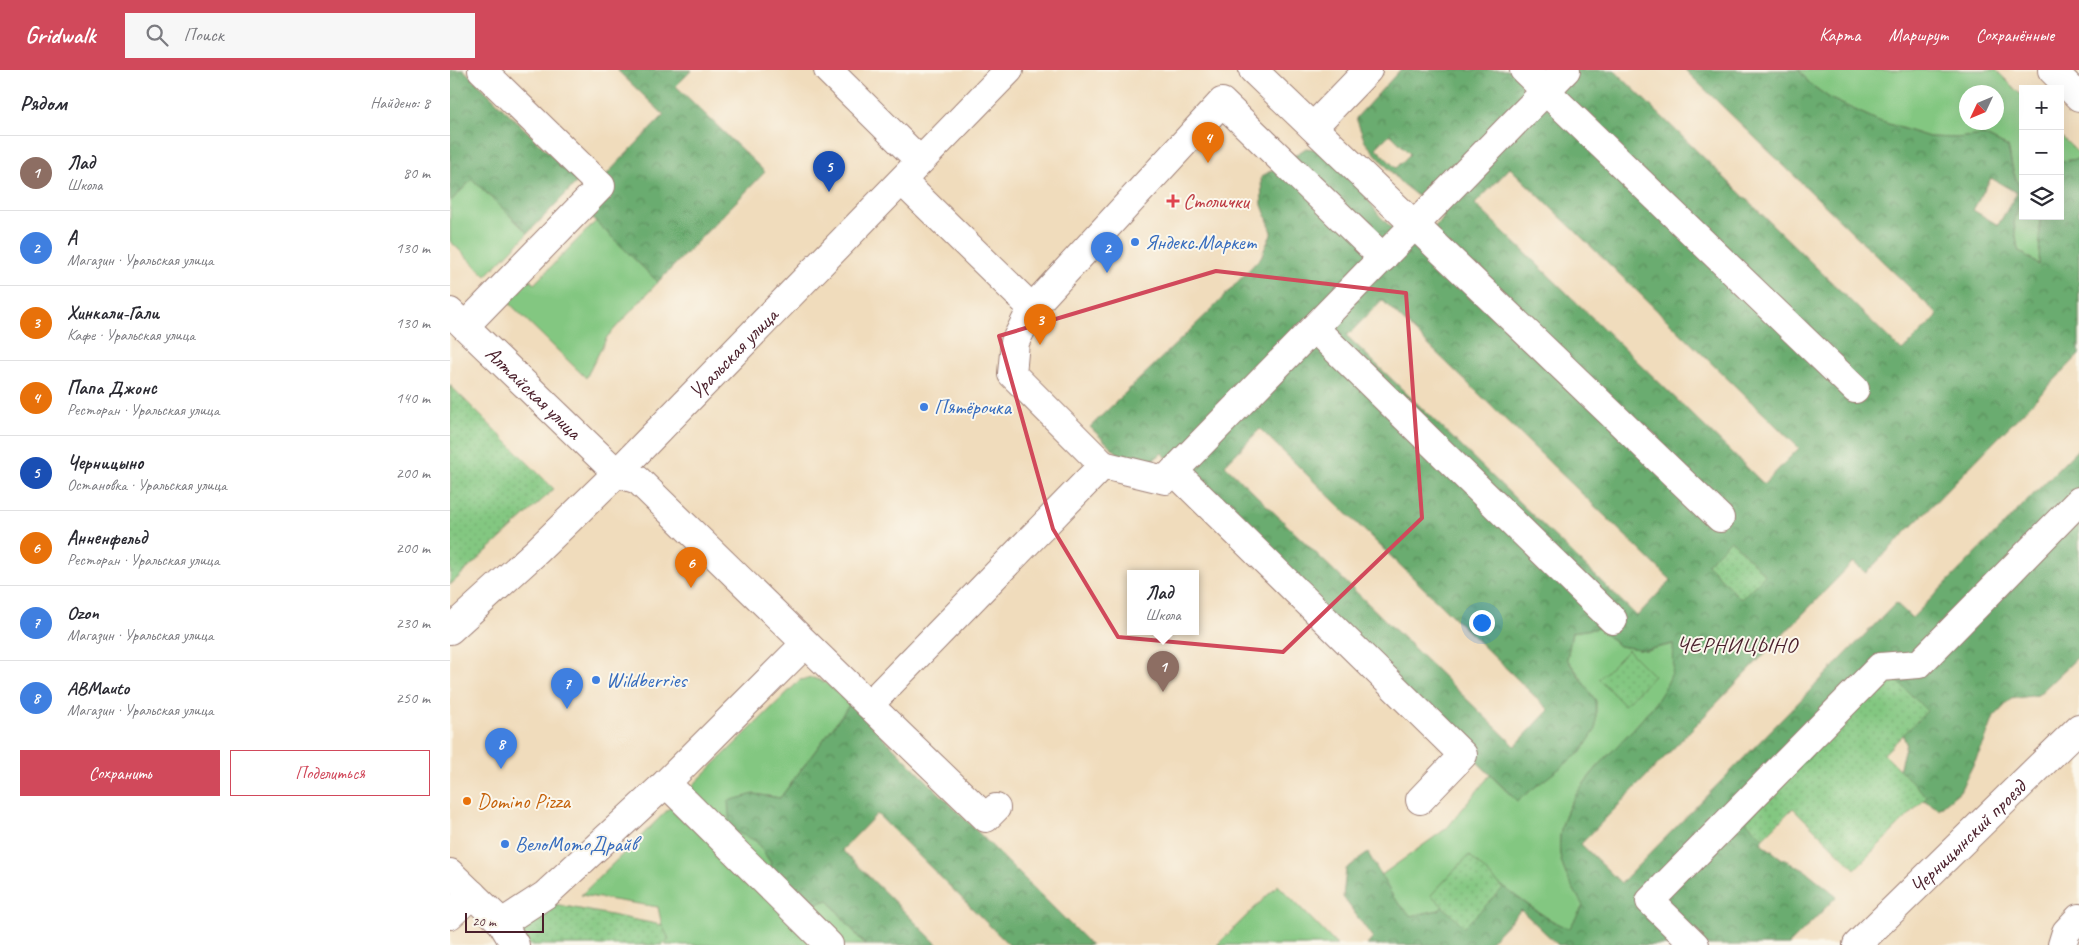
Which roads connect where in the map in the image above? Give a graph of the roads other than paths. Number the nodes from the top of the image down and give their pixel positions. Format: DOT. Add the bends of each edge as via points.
graph roads {
  1 [pos="482,70"];
  2 [pos="828,70"];
  3 [pos="1009,70"];
  4 [pos="1253,70"];
  5 [pos="1368,70"];
  6 [pos="1524,70"];
  7 [pos="1566,70"];
  8 [pos="2052,70"];
  9 [pos="1546,91"];
  10 [pos="2079,97"];
  11 [pos="1313,128"];
  12 [pos="920,161"];
  13 [pos="902,181"];
  14 [pos="1415,225"];
  15 [pos="1383,258"];
  16 [pos="1032,308"];
  17 [pos="457,319"];
  18 [pos="1314,328"];
  19 [pos="1855,389"];
  20 [pos="1103,465"];
  21 [pos="1174,471"];
  22 [pos="617,473"];
  23 [pos="2079,501"];
  24 [pos="1720,518"];
  25 [pos="1613,620"];
  26 [pos="450,630"];
  27 [pos="805,644"];
  28 [pos="869,705"];
  29 [pos="2079,728"];
  30 [pos="666,783"];
  31 [pos="1420,800"];
  32 [pos="996,808"];
  33 [pos="450,872"];
  34 [pos="472,894"];
  35 [pos="450,915"];
  36 [pos="2079,918"];
  37 [pos="508,934"];
  38 [pos="829,945"];
  39 [pos="1695,945"];
  40 [pos="1857,945"];
  41 [pos="2062,945"];
  1 -- 17 [label="main road" via="601,186"];
  2 -- 12 [label="main road"];
  3 -- 12 [label="main road, Уральская улица"];
  4 -- 11 [label="main road"];
  5 -- 11 [label="main road"];
  6 -- 9 [label="main road"];
  7 -- 9 [label="main road"];
  8 -- 10 [label="main road"];
  9 -- 14 [label="main road"];
  9 -- 19 [label="main road"];
  11 -- 14 [label="main road"];
  12 -- 13 [label="main road, Уральская улица"];
  13 -- 16 [label="main road"];
  13 -- 22 [label="main road, Уральская улица"];
  14 -- 15 [label="main road"];
  14 -- 24 [label="main road"];
  15 -- 16 [label="main road" via="1222,102"];
  15 -- 18 [label="main road"];
  16 -- 20 [label="main road" via="1015,342 1012,374"];
  17 -- 22 [label="main road, Алтайская улица"];
  18 -- 21 [label="main road"];
  18 -- 25 [label="main road"];
  20 -- 21 [label="main road" via="1165,480"];
  20 -- 28 [label="main road"];
  21 -- 31 [label="main road" via="1462,755"];
  22 -- 26 [label="main road, Уральская улица"];
  22 -- 27 [label="main road" via="638,480"];
  23 -- 39 [label="main road" via="1919,664 1880,667 1650,901"];
  27 -- 28 [label="main road"];
  27 -- 30 [label="main road"];
  28 -- 32 [label="main road" via="986,818"];
  29 -- 40 [label="main road, Черницынский проезд"];
  30 -- 37 [label="main road" via="544,895"];
  30 -- 38 [label="main road"];
  33 -- 34 [label="main road"];
  34 -- 35 [label="main road"];
  34 -- 37 [label="main road"];
  36 -- 41 [label="main road" via="2066,932"];
}
